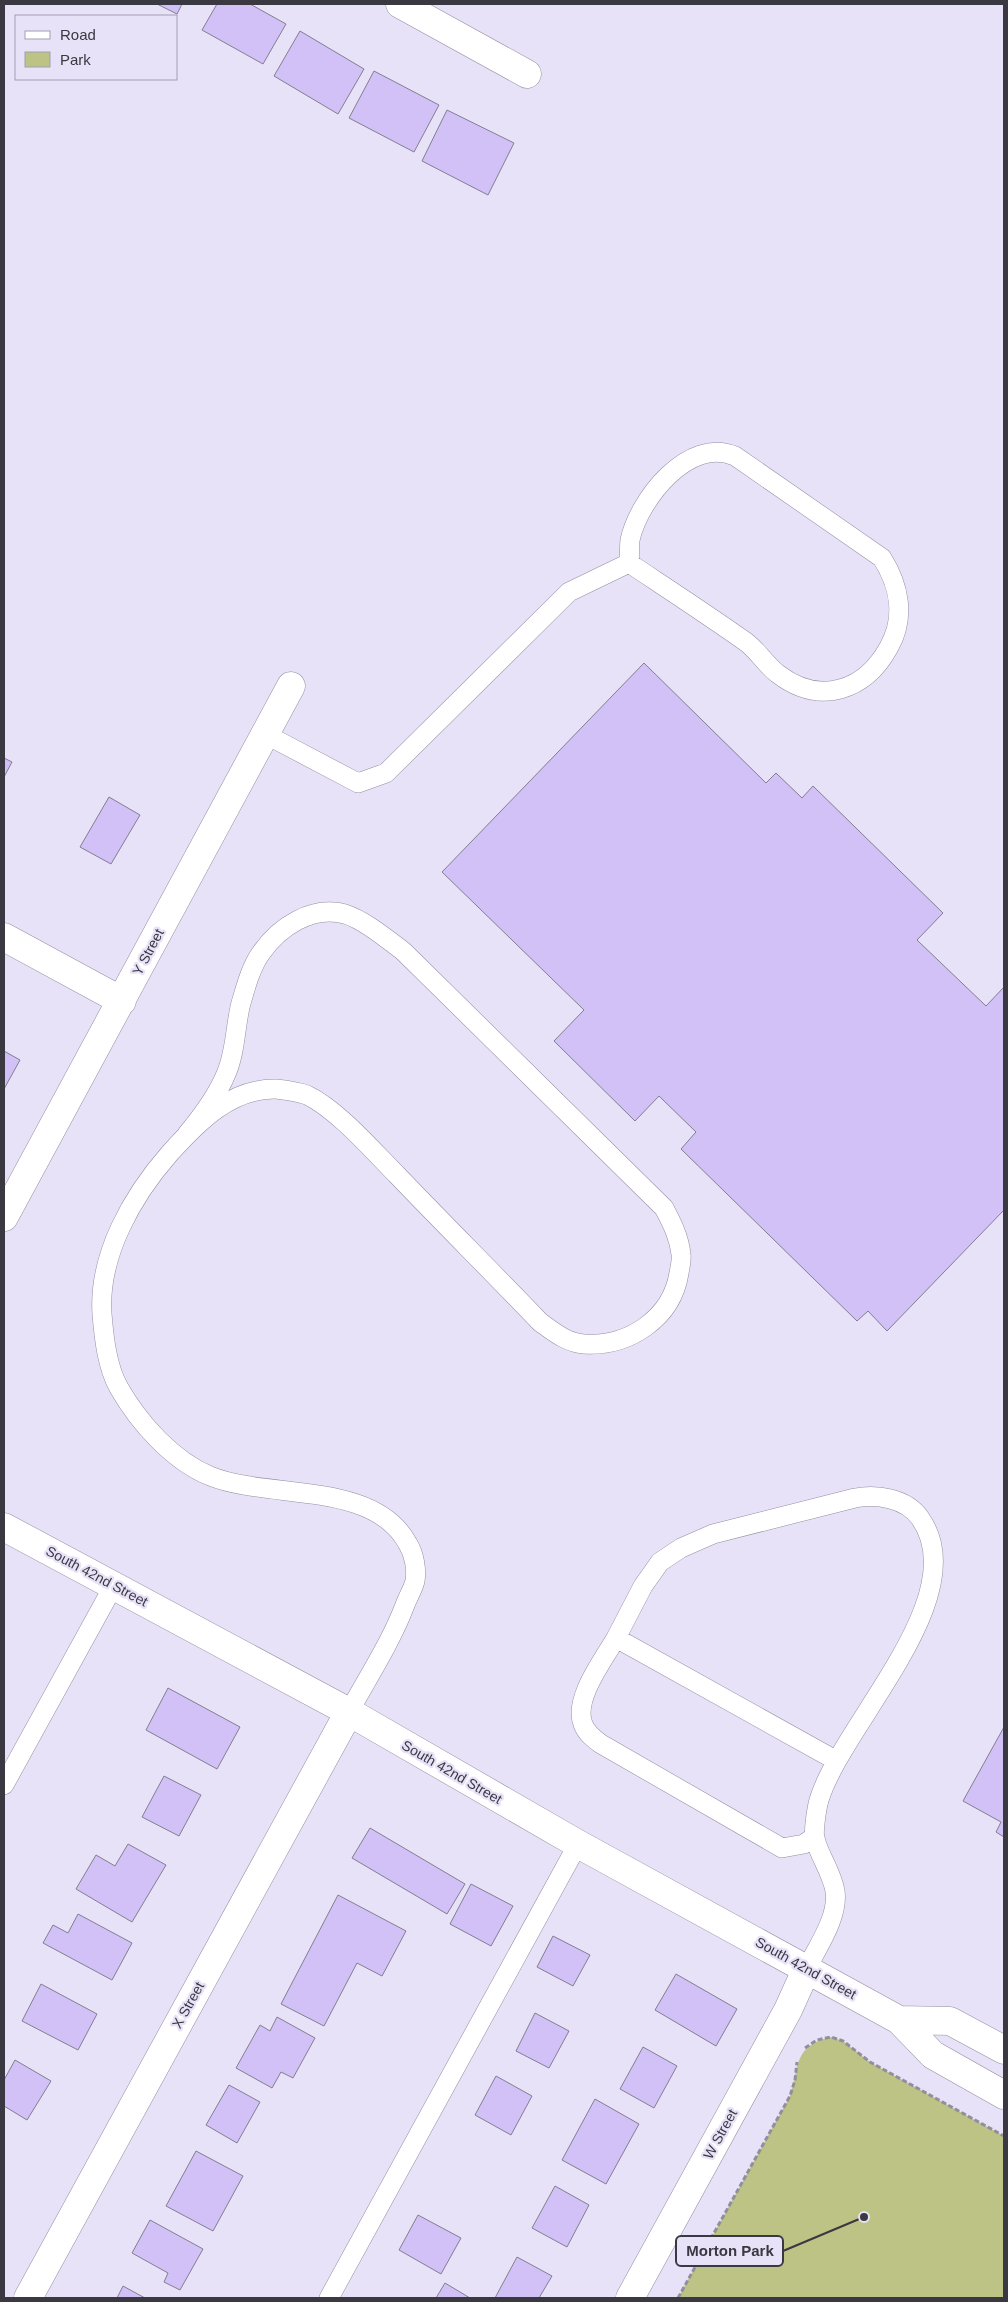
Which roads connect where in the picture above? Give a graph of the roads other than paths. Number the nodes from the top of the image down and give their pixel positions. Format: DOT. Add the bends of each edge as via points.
graph roads {
  1 [pos="400,4"];
  2 [pos="527,74"];
  3 [pos="629,563"];
  4 [pos="291,686"];
  5 [pos="265,734"];
  6 [pos="4,937"];
  7 [pos="122,1000"];
  8 [pos="187,1134"];
  9 [pos="4,1217"];
  10 [pos="4,1527"];
  11 [pos="114,1585"];
  12 [pos="616,1638"];
  13 [pos="349,1712"];
  14 [pos="837,1761"];
  15 [pos="4,1785"];
  16 [pos="814,1837"];
  17 [pos="578,1844"];
  18 [pos="807,1968"];
  19 [pos="899,2020"];
  20 [pos="1004,2050"];
  21 [pos="1004,2095"];
  22 [pos="28,2298"];
  23 [pos="329,2298"];
  24 [pos="630,2298"];
  1 -- 2 [label="street"];
  3 -- 3 [label="lane" via="748,644 778,675 808,690 831,691 851,686 870,674 889,648 898,621 900,601 893,574 882,558 723,450 705,453 679,465 661,481 638,518 630,540"];
  3 -- 5 [label="lane" via="569,592 386,773 358,783"];
  4 -- 5 [label="street, Y Street"];
  5 -- 7 [label="street, Y Street"];
  6 -- 7 [label="street"];
  7 -- 9 [label="street, Y Street"];
  8 -- 8 [label="lane" via="214,1110 243,1093 275,1089 306,1094 335,1114 540,1322 562,1338 583,1344 607,1343 629,1337 652,1322 668,1305 678,1280 682,1256 676,1230 664,1208 403,951 346,914 321,912 298,919 278,934 260,954 250,973 241,1004 227,1073"];
  8 -- 13 [label="lane" via="159,1166 133,1204 114,1243 104,1282 102,1311 107,1354 118,1387 142,1421 191,1466 228,1482 358,1504 383,1514 403,1534 414,1554 415,1580 399,1621"];
  10 -- 11 [label="street, South 42nd Street"];
  11 -- 13 [label="street, South 42nd Street"];
  11 -- 15 [label="lane"];
  12 -- 14 [label="lane"];
  12 -- 14 [label="lane" via="643,1586 660,1562 681,1548 713,1534 855,1498 886,1498 904,1504 918,1514 932,1541 934,1565 930,1594 916,1629"];
  12 -- 16 [label="lane" via="586,1690 580,1710 590,1736 782,1848 804,1844"];
  13 -- 17 [label="street, South 42nd Street"];
  13 -- 22 [label="street, X Street"];
  14 -- 16 [label="lane" via="818,1801"];
  16 -- 18 [label="lane" via="835,1892 832,1920"];
  17 -- 18 [label="street, South 42nd Street"];
  17 -- 23 [label="lane"];
  18 -- 19 [label="street, South 42nd Street"];
  18 -- 24 [label="street, W Street" via="788,2010"];
  19 -- 20 [label="street, South 42nd Street" via="950,2021"];
  19 -- 21 [label="street, South 42nd Street" via="933,2055"];
}
